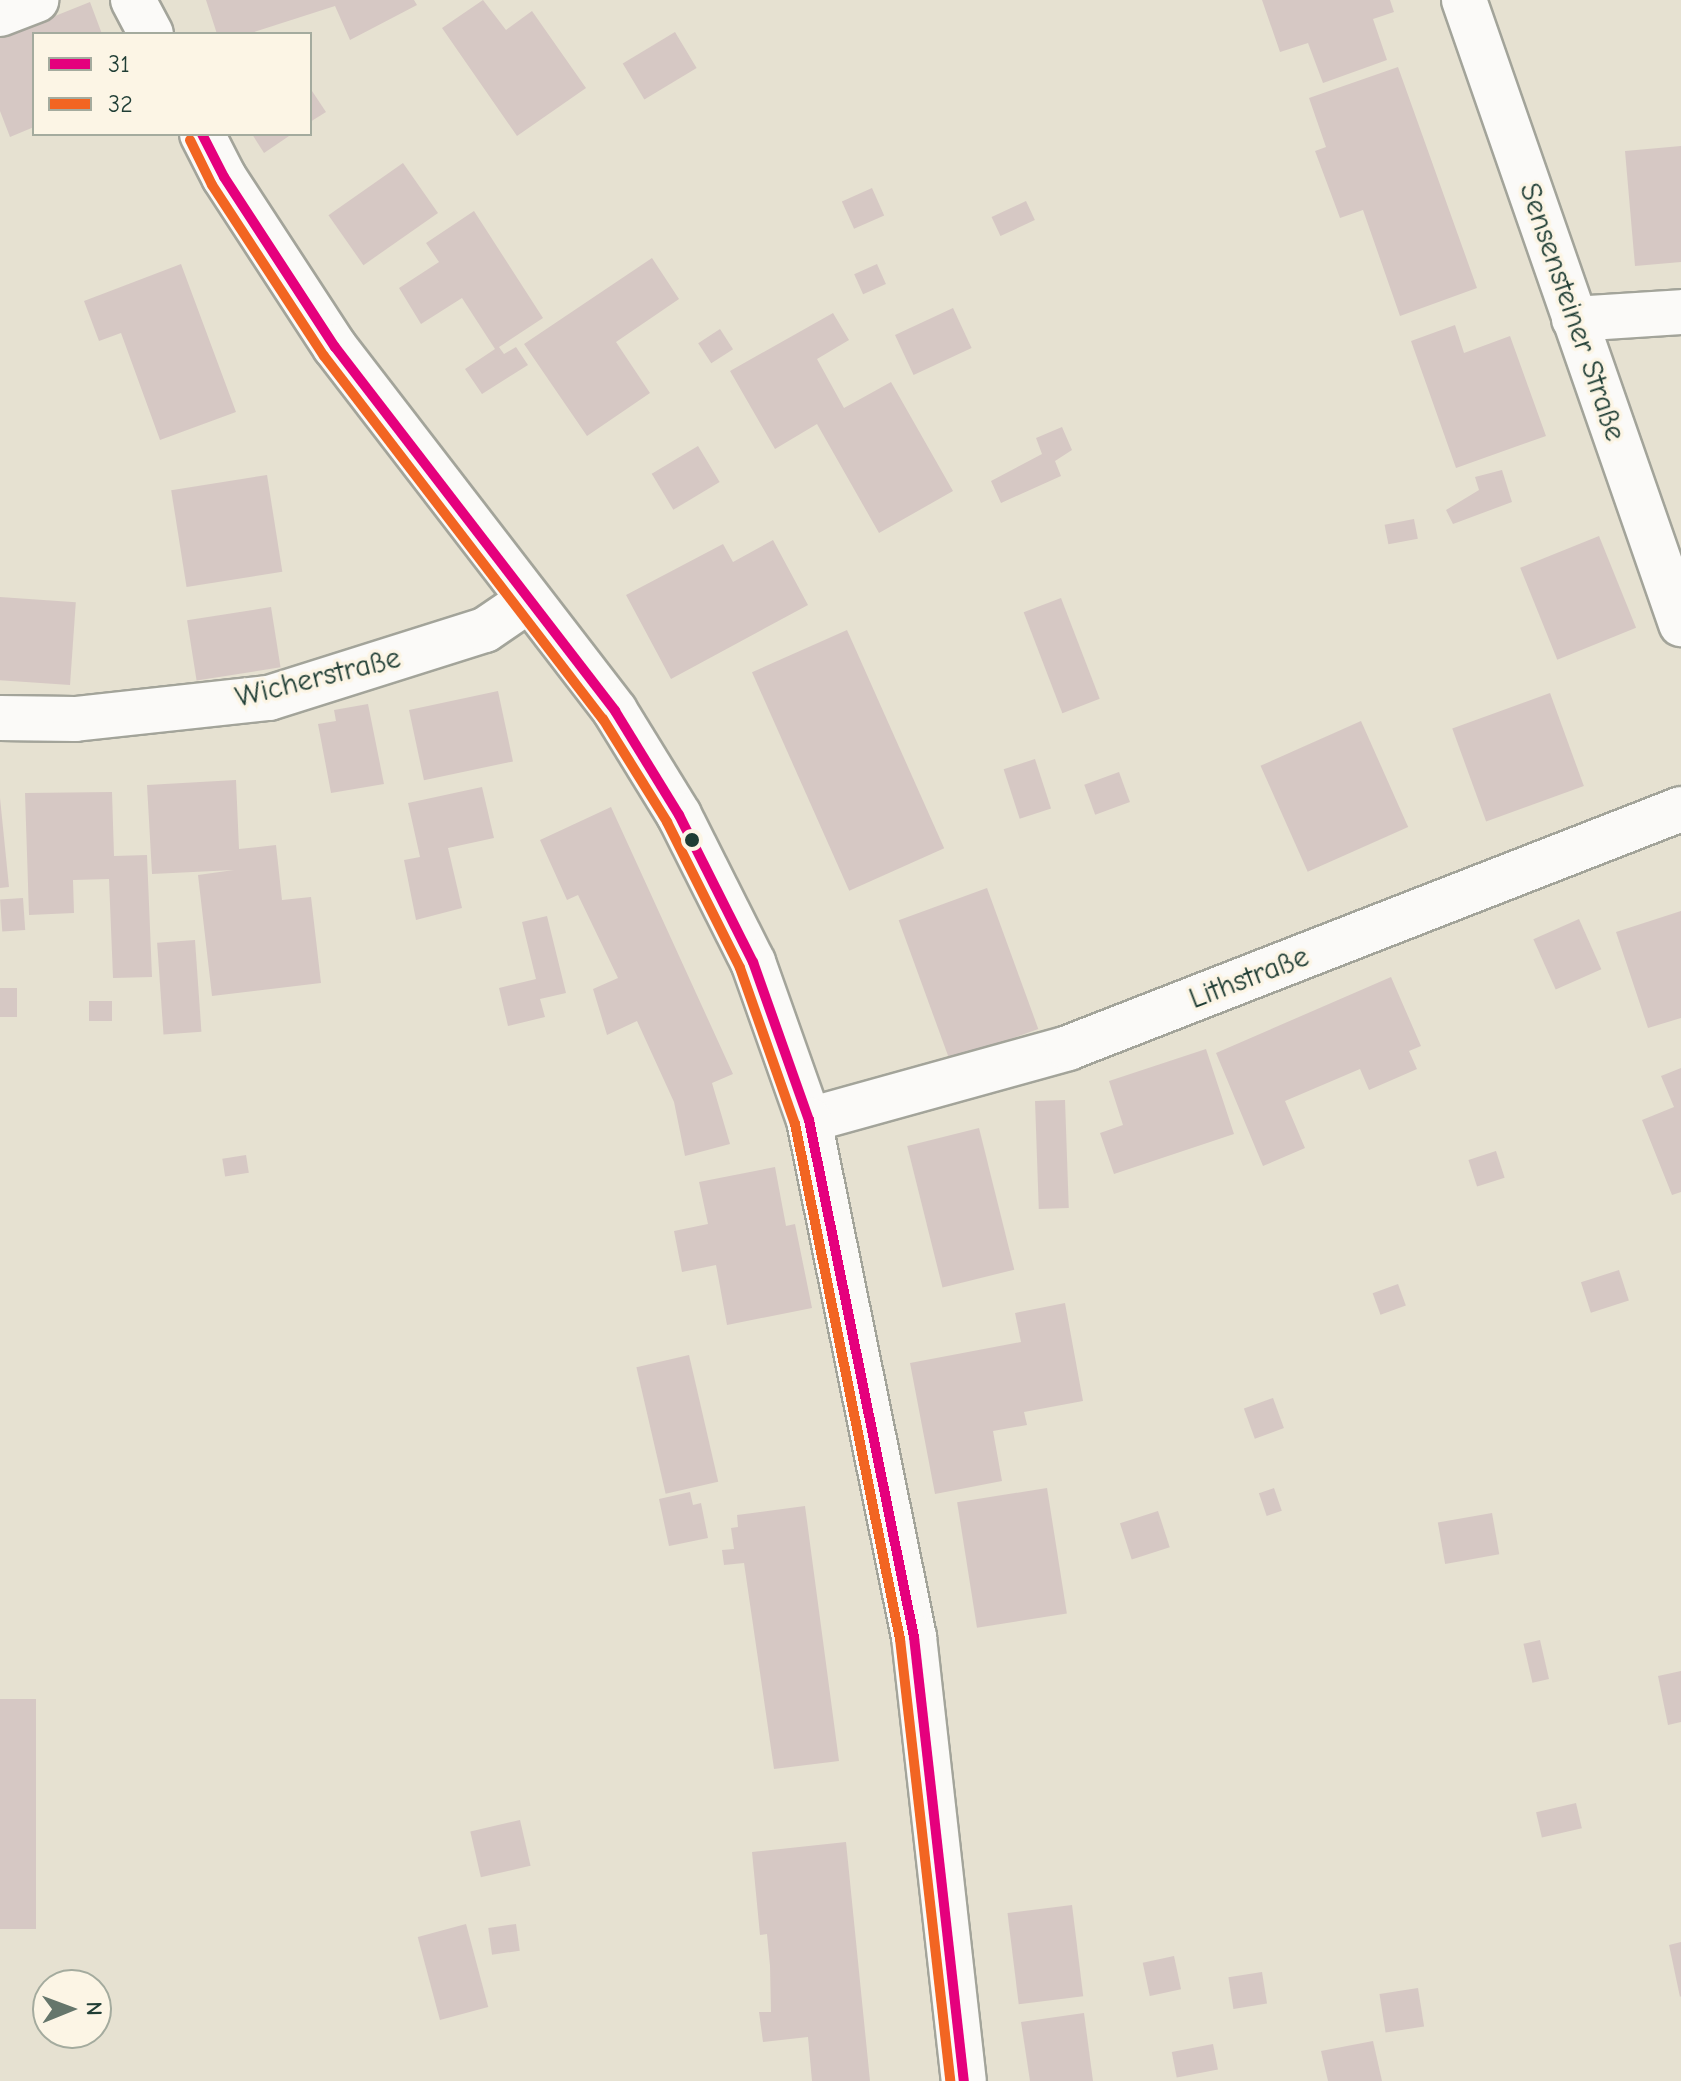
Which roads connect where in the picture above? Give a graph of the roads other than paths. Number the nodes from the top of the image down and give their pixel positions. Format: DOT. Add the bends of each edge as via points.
graph roads {
  1 [pos="36,0"];
  2 [pos="133,0"];
  3 [pos="1464,0"];
  4 [pos="0,14"];
  5 [pos="150,32"];
  6 [pos="203,136"];
  7 [pos="1681,312"];
  8 [pos="1574,319"];
  9 [pos="529,600"];
  10 [pos="1681,624"];
  11 [pos="0,718"];
  12 [pos="1681,809"];
  13 [pos="809,1120"];
  14 [pos="964,2081"];
  1 -- 4 [label="street"];
  2 -- 5 [label="street"];
  3 -- 8 [label="street, Sensensteiner Straße"];
  6 -- 9 [label="street" via="335,347"];
  7 -- 8 [label="street"];
  8 -- 10 [label="street, Sensensteiner Straße"];
  9 -- 11 [label="street, Wicherstraße" via="485,630 269,698 75,719"];
  9 -- 13 [label="street" via="615,711 679,815 753,962"];
  12 -- 13 [label="street, Lithstraße" via="1068,1048"];
  13 -- 14 [label="street" via="914,1637"];
}
